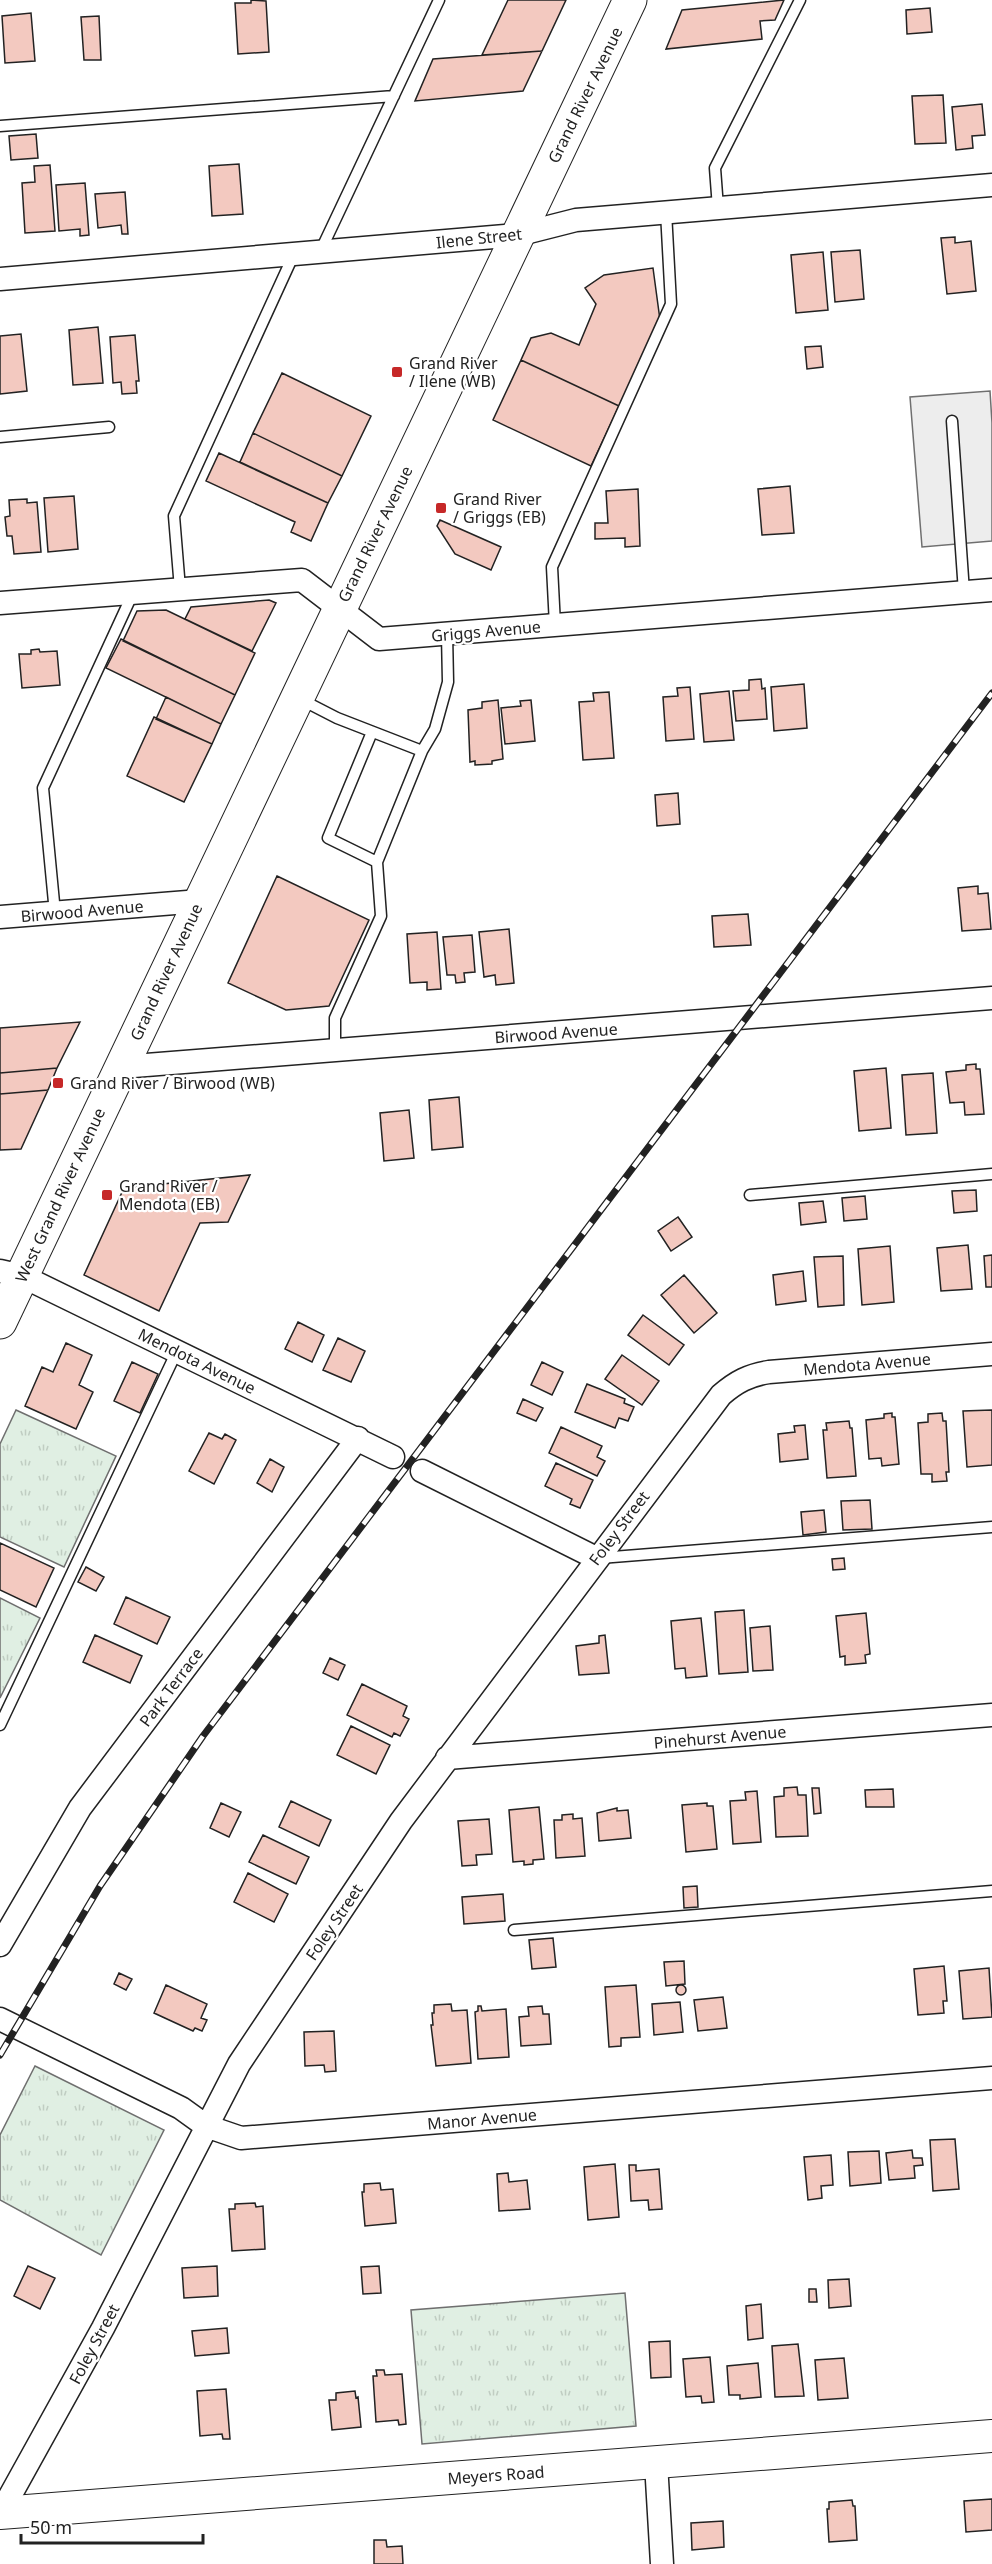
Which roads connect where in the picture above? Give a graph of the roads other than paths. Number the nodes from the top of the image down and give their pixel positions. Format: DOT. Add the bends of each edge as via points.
graph roads {
  1 [pos="439,0"];
  2 [pos="630,0"];
  3 [pos="800,0"];
  4 [pos="394,96"];
  5 [pos="0,126"];
  6 [pos="992,185"];
  7 [pos="718,208"];
  8 [pos="666,212"];
  9 [pos="518,236"];
  10 [pos="320,252"];
  11 [pos="294,254"];
  12 [pos="0,279"];
  13 [pos="952,421"];
  14 [pos="109,427"];
  15 [pos="0,437"];
  16 [pos="180,589"];
  17 [pos="992,590"];
  18 [pos="964,592"];
  19 [pos="133,593"];
  20 [pos="0,603"];
  21 [pos="339,609"];
  22 [pos="555,625"];
  23 [pos="447,634"];
  24 [pos="297,697"];
  25 [pos="372,732"];
  26 [pos="422,751"];
  27 [pos="377,862"];
  28 [pos="200,901"];
  29 [pos="55,913"];
  30 [pos="0,917"];
  31 [pos="992,998"];
  32 [pos="335,1050"];
  33 [pos="121,1067"];
  34 [pos="992,1174"];
  35 [pos="750,1195"];
  36 [pos="11,1273"];
  37 [pos="0,1322"];
  38 [pos="177,1351"];
  39 [pos="992,1354"];
  40 [pos="742,1379"];
  41 [pos="358,1438"];
  42 [pos="393,1456"];
  43 [pos="422,1471"];
  44 [pos="992,1527"];
  45 [pos="597,1558"];
  46 [pos="992,1715"];
  47 [pos="0,1725"];
  48 [pos="447,1758"];
  49 [pos="992,1891"];
  50 [pos="514,1930"];
  51 [pos="0,1945"];
  52 [pos="0,2019"];
  53 [pos="992,2078"];
  54 [pos="206,2126"];
  55 [pos="992,2436"];
  56 [pos="656,2463"];
  57 [pos="0,2513"];
  58 [pos="662,2564"];
  1 -- 4 [label="lane"];
  2 -- 9 [label="main road, Grand River Avenue"];
  3 -- 7 [label="lane" via="715,168"];
  4 -- 5 [label="lane"];
  4 -- 10 [label="lane"];
  6 -- 7 [label="street, Ilene Street"];
  7 -- 8 [label="street, Ilene Street"];
  8 -- 9 [label="street, Ilene Street" via="576,220"];
  8 -- 22 [label="lane" via="671,304 552,567"];
  9 -- 10 [label="street, Ilene Street"];
  9 -- 21 [label="main road, Grand River Avenue"];
  10 -- 11 [label="street, Ilene Street"];
  11 -- 12 [label="street, Ilene Street"];
  11 -- 16 [label="lane" via="174,516"];
  13 -- 18 [label="lane"];
  14 -- 15 [label="lane"];
  16 -- 19 [label="street, Griggs Avenue"];
  16 -- 21 [label="street, Griggs Avenue" via="302,580"];
  17 -- 18 [label="street, Griggs Avenue"];
  18 -- 22 [label="street, Griggs Avenue"];
  19 -- 20 [label="street, Griggs Avenue"];
  19 -- 29 [label="lane" via="43,788"];
  21 -- 23 [label="street, Griggs Avenue" via="379,639"];
  21 -- 24 [label="main road, Grand River Avenue"];
  22 -- 23 [label="street, Griggs Avenue"];
  23 -- 26 [label="lane" via="448,682 435,729"];
  24 -- 25 [label="lane"];
  24 -- 28 [label="main road, Grand River Avenue"];
  25 -- 26 [label="lane"];
  25 -- 27 [label="lane" via="328,838"];
  26 -- 27 [label="lane"];
  27 -- 32 [label="lane" via="381,916 334,1018"];
  28 -- 29 [label="street, Birwood Avenue"];
  28 -- 33 [label="main road, Grand River Avenue"];
  29 -- 30 [label="street, Birwood Avenue"];
  31 -- 32 [label="street, Birwood Avenue"];
  32 -- 33 [label="street, Birwood Avenue"];
  33 -- 36 [label="main road, West Grand River Avenue"];
  34 -- 35 [label="lane"];
  36 -- 37 [label="main road, West Grand River Avenue"];
  36 -- 38 [label="street, Mendota Avenue"];
  38 -- 41 [label="street, Mendota Avenue"];
  38 -- 47 [label="lane"];
  39 -- 40 [label="street, Mendota Avenue" via="769,1372"];
  40 -- 45 [label="street, Foley Street" via="721,1395"];
  41 -- 42 [label="street, Mendota Avenue"];
  41 -- 51 [label="street, Park Terrace" via="80,1808"];
  43 -- 45 [label="street"];
  44 -- 45 [label="lane"];
  45 -- 48 [label="street, Foley Street"];
  46 -- 48 [label="street, Pinehurst Avenue"];
  48 -- 54 [label="street, Foley Street" via="239,2064"];
  49 -- 50 [label="lane"];
  52 -- 54 [label="street, Manor Avenue" via="181,2108"];
  53 -- 54 [label="street, Manor Avenue" via="241,2138"];
  54 -- 57 [label="street, Foley Street" via="103,2328"];
  55 -- 56 [label="street, Meyers Road"];
  56 -- 57 [label="street, Meyers Road"];
  56 -- 58 [label="street"];
}
